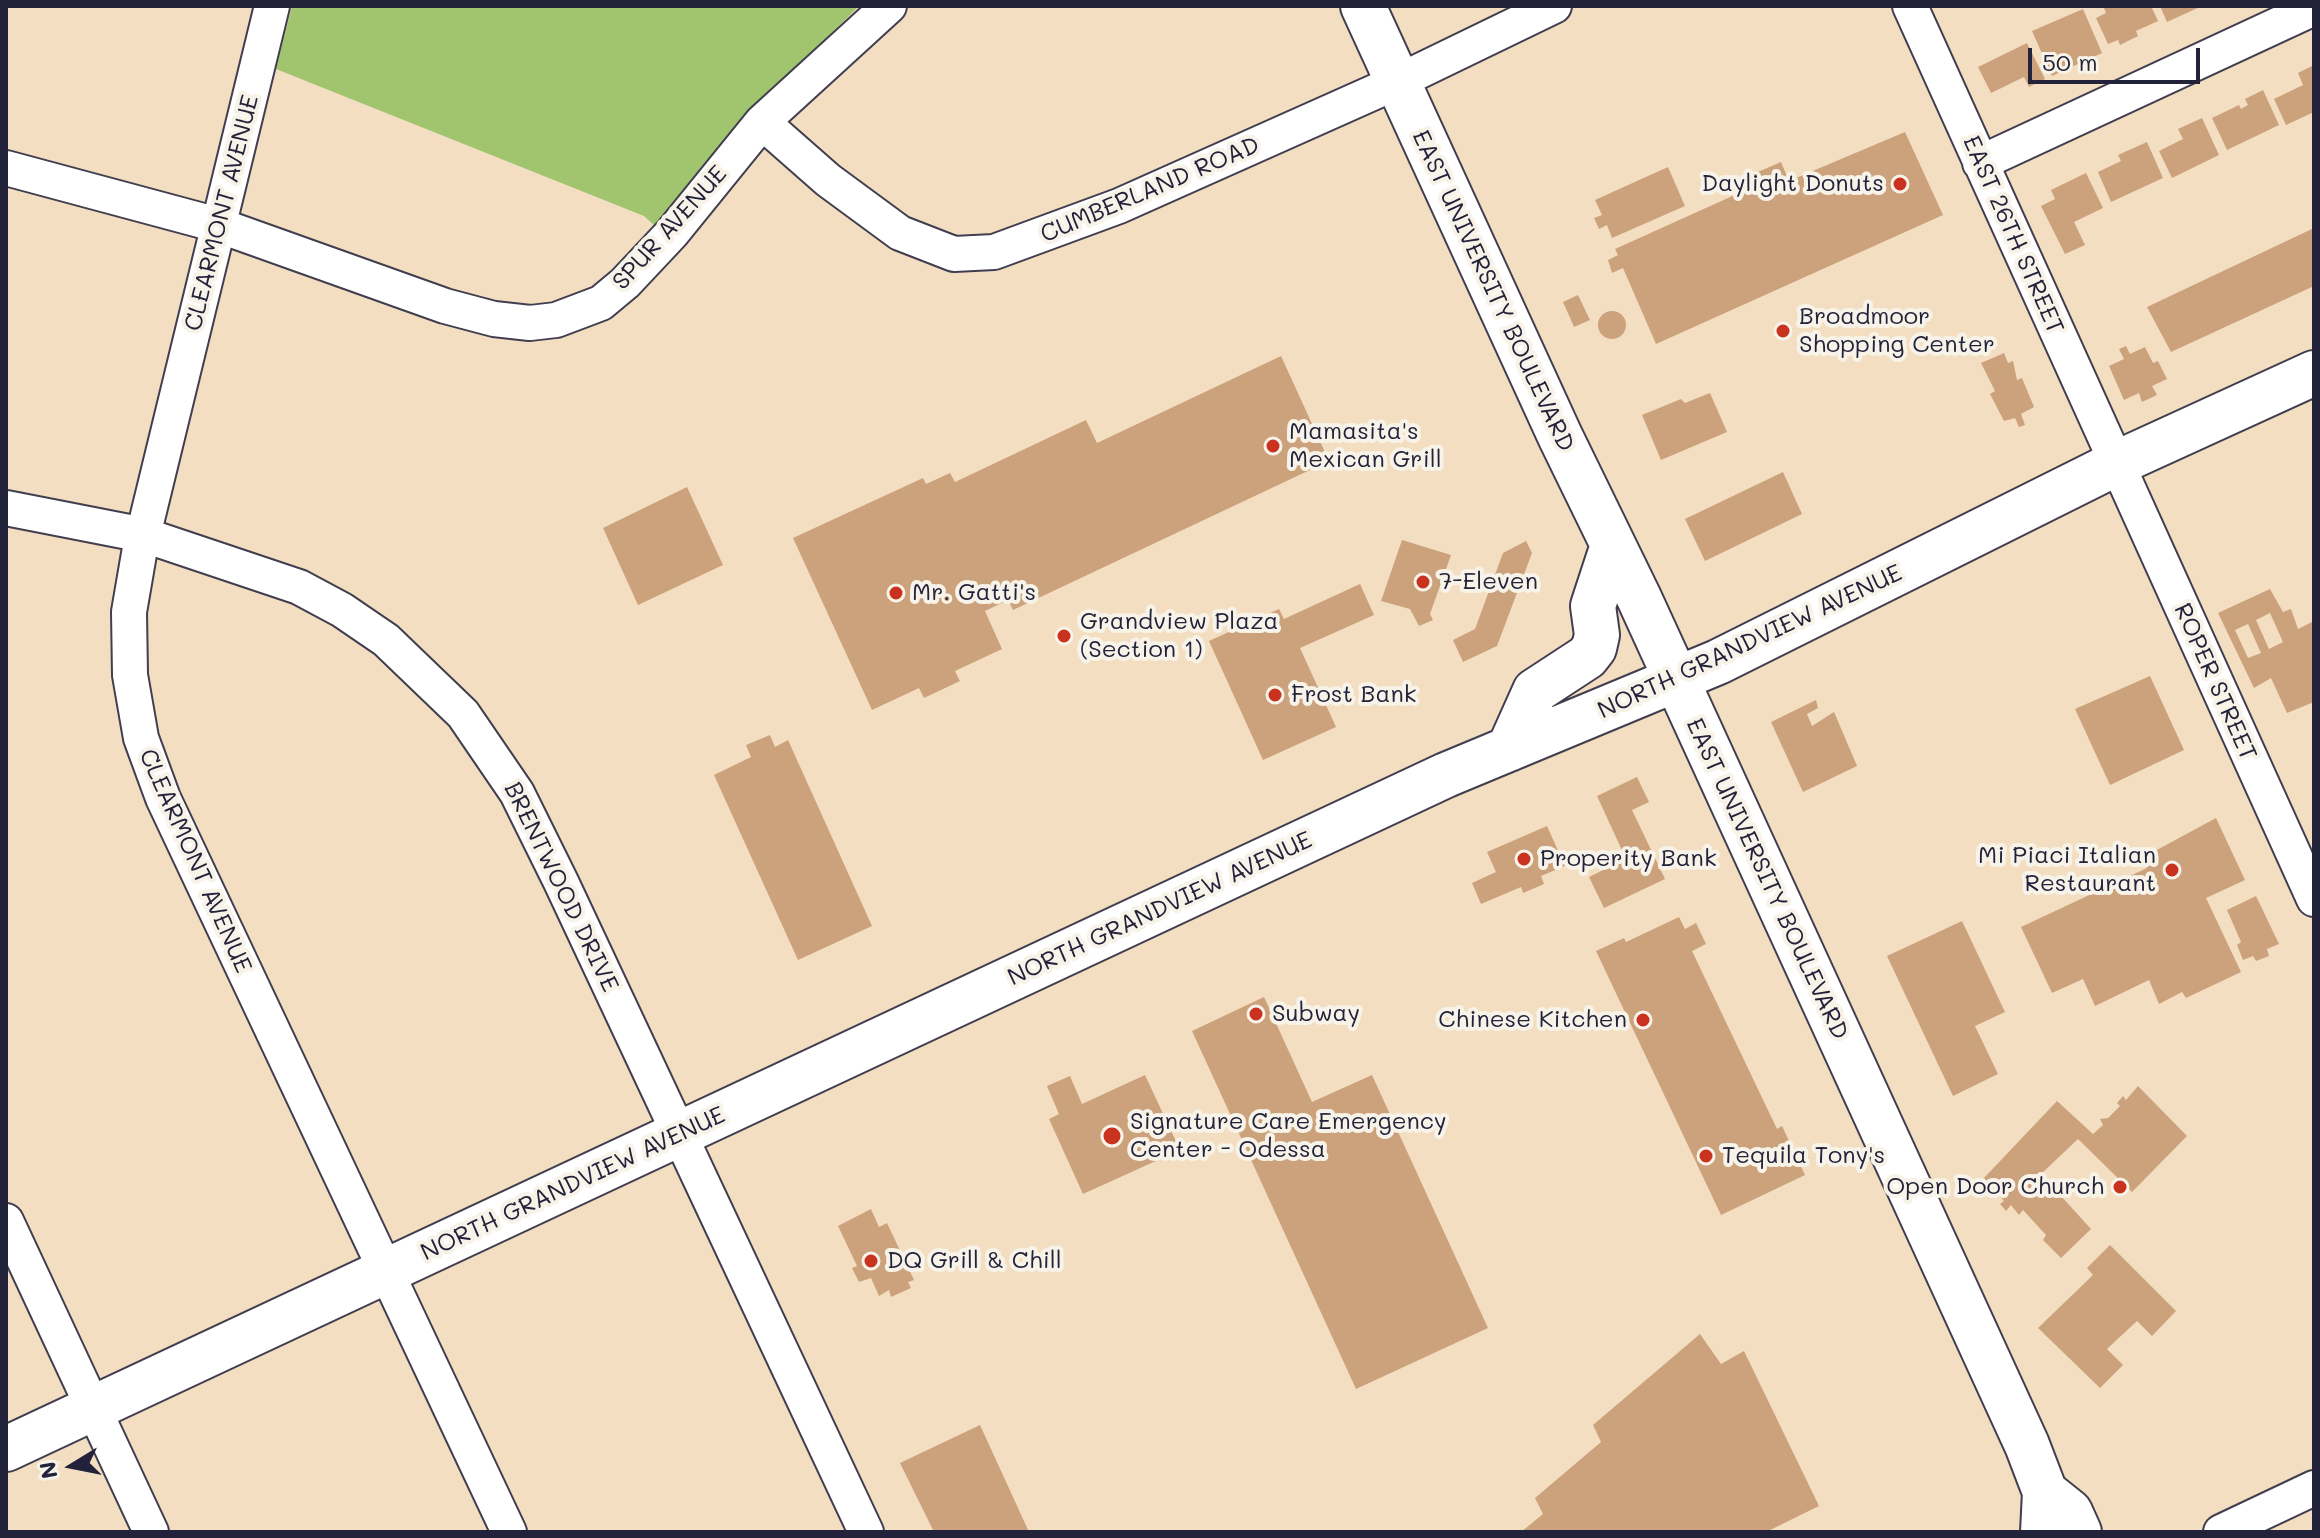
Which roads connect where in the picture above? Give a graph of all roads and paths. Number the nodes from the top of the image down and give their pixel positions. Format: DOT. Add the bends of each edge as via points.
graph roads {
  1 [pos="272,6"];
  2 [pos="889,6"];
  3 [pos="1363,6"];
  4 [pos="1554,6"];
  5 [pos="1910,6"];
  6 [pos="2314,8"];
  7 [pos="1397,82"];
  8 [pos="762,122"];
  9 [pos="1980,163"];
  10 [pos="6,168"];
  11 [pos="218,225"];
  12 [pos="2314,373"];
  13 [pos="2115,464"];
  14 [pos="6,508"];
  15 [pos="144,535"];
  16 [pos="1613,545"];
  17 [pos="1677,680"];
  18 [pos="1509,749"];
  19 [pos="2314,899"];
  20 [pos="681,1134"];
  21 [pos="6,1221"];
  22 [pos="386,1272"];
  23 [pos="93,1409"];
  24 [pos="6,1449"];
  25 [pos="2314,1488"];
  26 [pos="2044,1512"];
  27 [pos="151,1532"];
  28 [pos="509,1532"];
  29 [pos="866,1532"];
  30 [pos="2079,1532"];
  31 [pos="2221,1532"];
  1 -- 11 [label="street, CLEARMONT AVENUE"];
  2 -- 8 [label="street, SPUR AVENUE"];
  3 -- 7 [label="main road, EAST UNIVERSITY BOULEVARD"];
  4 -- 7 [label="street, CUMBERLAND ROAD"];
  5 -- 9 [label="street, EAST 26TH STREET"];
  6 -- 9 [label="street"];
  7 -- 8 [label="street, CUMBERLAND ROAD" via="1078,223 1024,244 972,255 937,250 889,227"];
  7 -- 16 [label="main road, EAST UNIVERSITY BOULEVARD"];
  8 -- 11 [label="street, SPUR AVENUE" via="625,283 601,303 556,320 494,319 445,306"];
  9 -- 13 [label="street, EAST 26TH STREET"];
  10 -- 11 [label="street, SPUR AVENUE"];
  11 -- 15 [label="street, CLEARMONT AVENUE"];
  12 -- 13 [label="main road, NORTH GRANDVIEW AVENUE"];
  13 -- 17 [label="main road, NORTH GRANDVIEW AVENUE"];
  13 -- 19 [label="street, ROPER STREET"];
  14 -- 15 [label="street, BRENTWOOD DRIVE"];
  15 -- 20 [label="street, BRENTWOOD DRIVE" via="264,573 342,610 386,640 463,714 517,793"];
  15 -- 22 [label="street, CLEARMONT AVENUE" via="129,612 130,675 141,738 163,798"];
  16 -- 17 [label="main road, EAST UNIVERSITY BOULEVARD"];
  16 -- 18 [label="main road" via="1593,606 1594,648 1535,691"];
  17 -- 18 [label="main road, NORTH GRANDVIEW AVENUE"];
  17 -- 26 [label="main road, EAST UNIVERSITY BOULEVARD" via="2027,1445"];
  18 -- 20 [label="main road, NORTH GRANDVIEW AVENUE"];
  20 -- 22 [label="main road, NORTH GRANDVIEW AVENUE"];
  20 -- 29 [label="street, BRENTWOOD DRIVE"];
  21 -- 23 [label="street"];
  22 -- 23 [label="main road, NORTH GRANDVIEW AVENUE"];
  22 -- 28 [label="street, CLEARMONT AVENUE"];
  23 -- 24 [label="main road, NORTH GRANDVIEW AVENUE"];
  23 -- 27 [label="street"];
  25 -- 31 [label="street"];
  26 -- 30 [label="main road, EAST UNIVERSITY BOULEVARD" via="2070,1512"];
}
